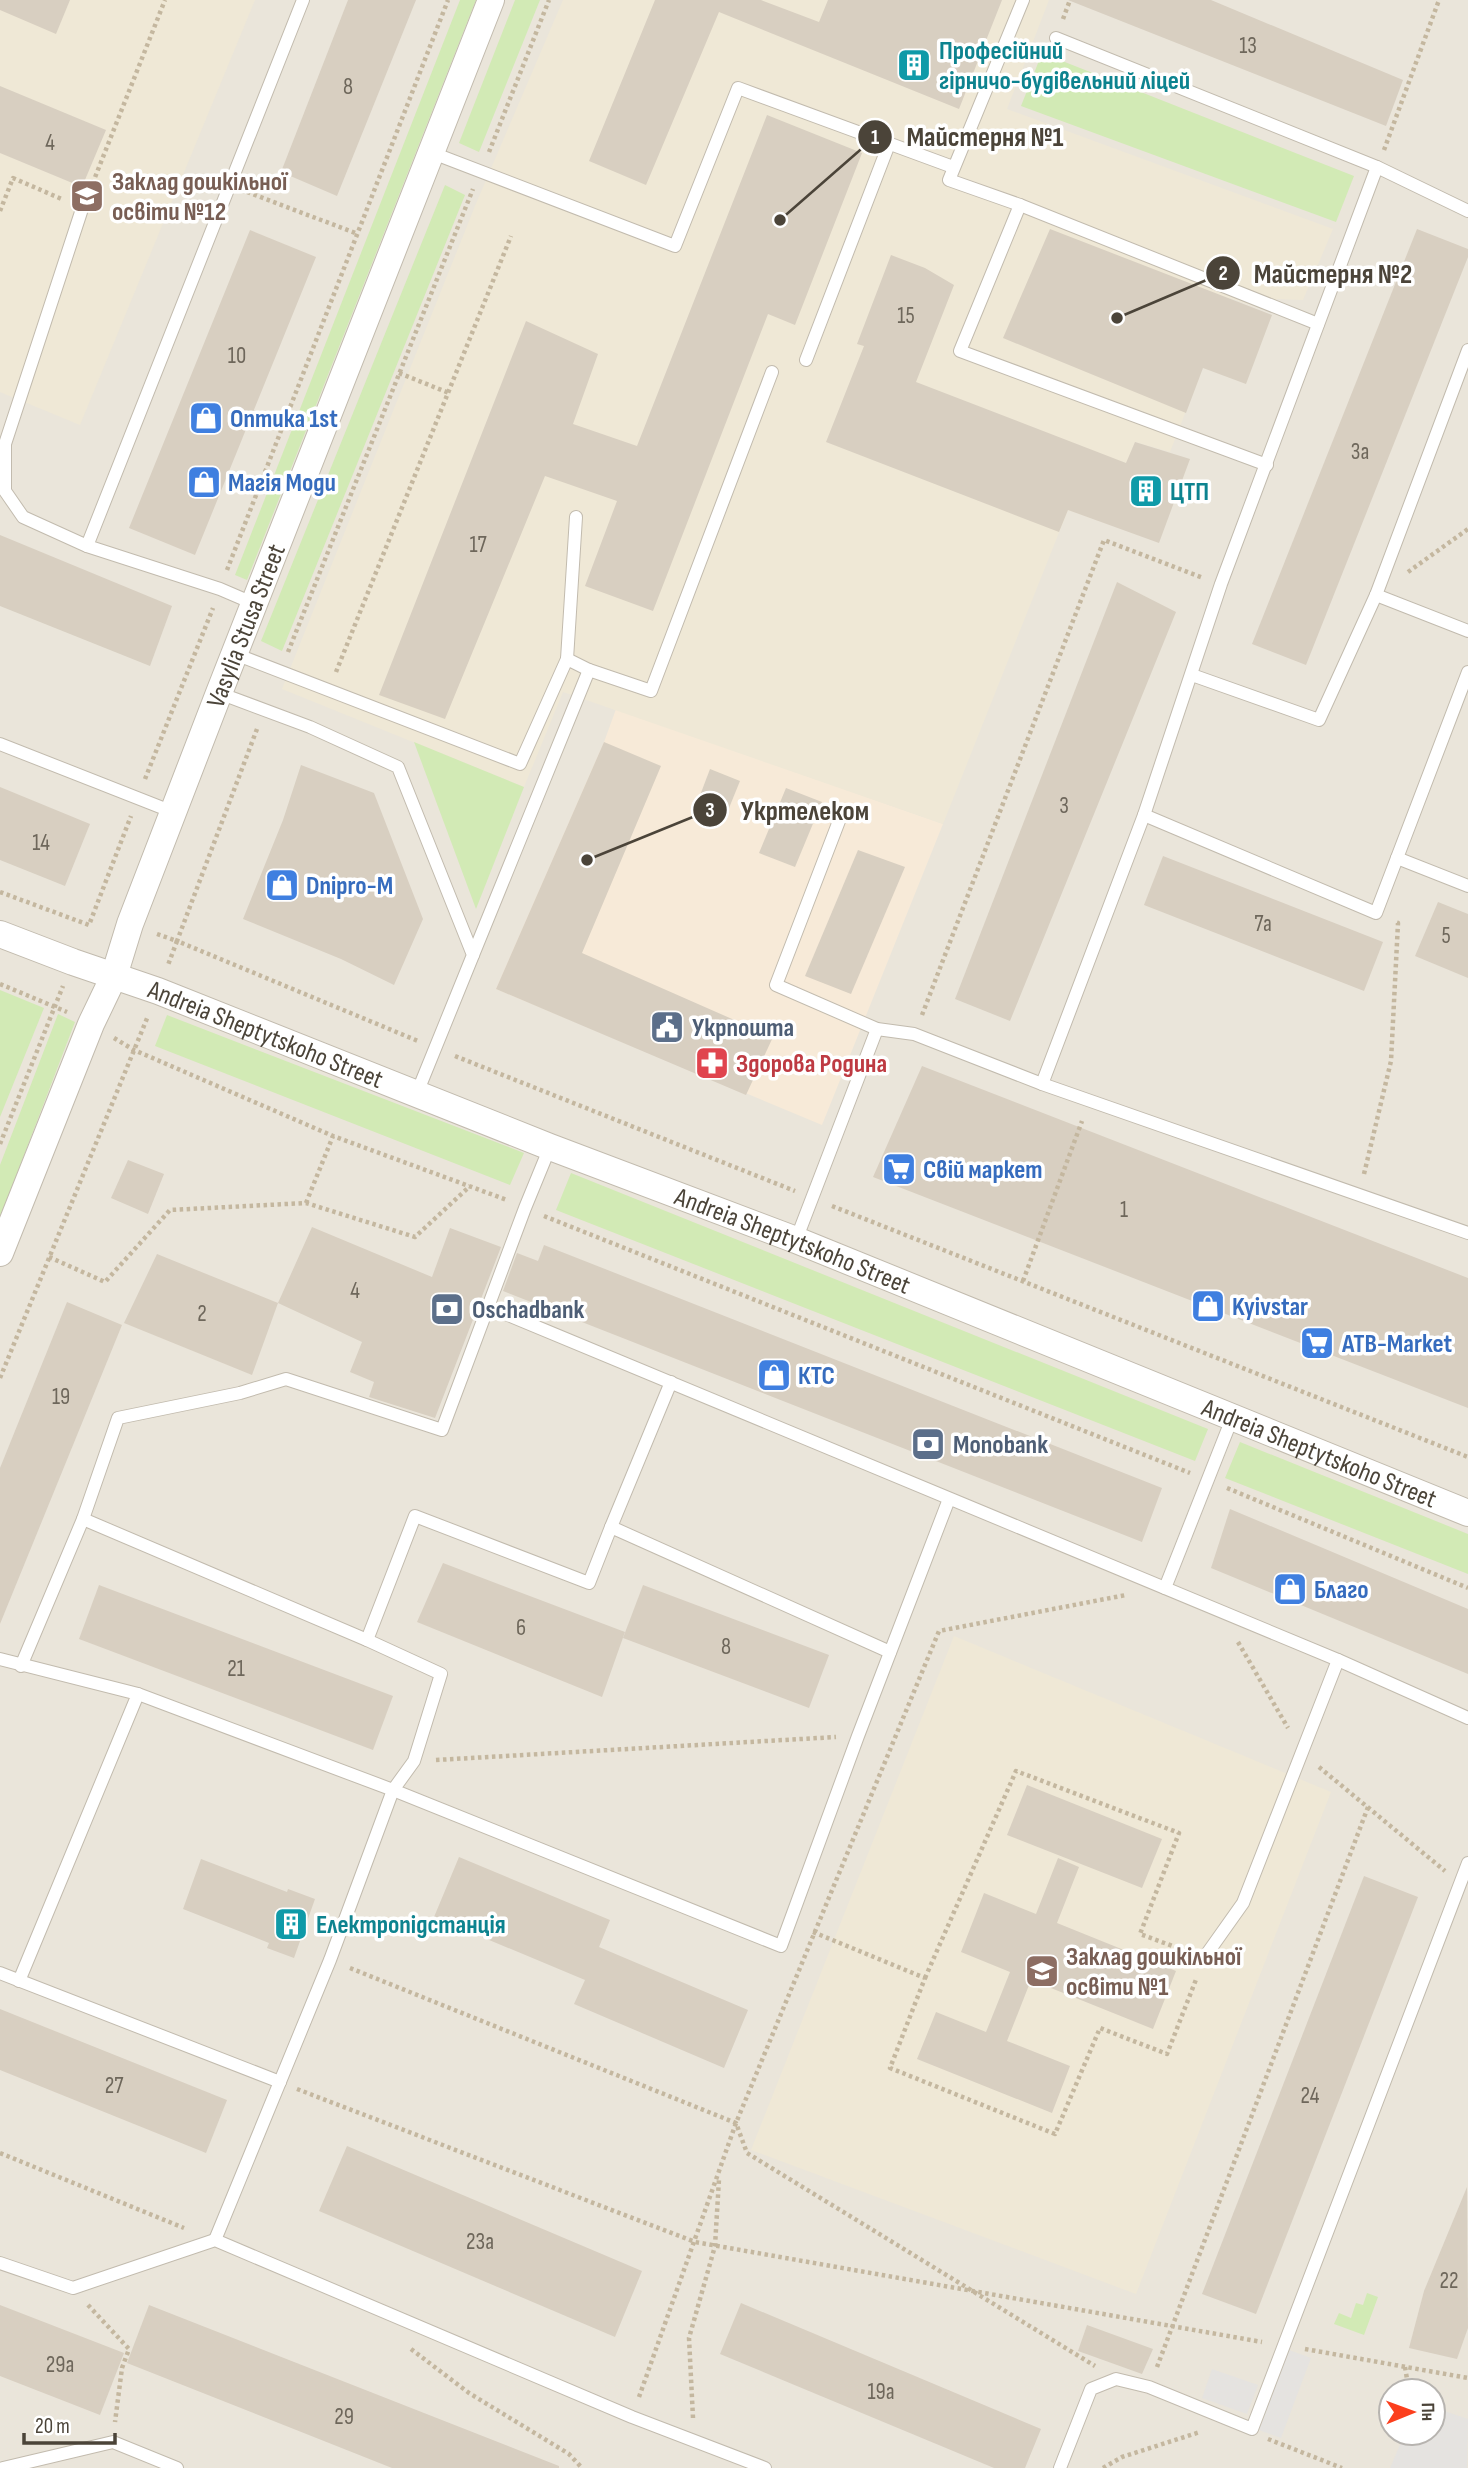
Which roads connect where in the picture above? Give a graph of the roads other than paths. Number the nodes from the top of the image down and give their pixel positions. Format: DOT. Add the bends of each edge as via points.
graph roads {
  1 [pos="303,0"];
  2 [pos="491,0"];
  3 [pos="1023,0"];
  4 [pos="1056,38"];
  5 [pos="889,144"];
  6 [pos="430,152"];
  7 [pos="953,167"];
  8 [pos="1377,167"];
  9 [pos="1020,205"];
  10 [pos="82,209"];
  11 [pos="1468,211"];
  12 [pos="1318,324"];
  13 [pos="1468,350"];
  14 [pos="806,360"];
  15 [pos="772,372"];
  16 [pos="1267,465"];
  17 [pos="576,517"];
  18 [pos="87,546"];
  19 [pos="1376,595"];
  20 [pos="255,604"];
  21 [pos="1468,631"];
  22 [pos="235,654"];
  23 [pos="567,659"];
  24 [pos="589,670"];
  25 [pos="1468,672"];
  26 [pos="1192,675"];
  27 [pos="219,692"];
  28 [pos="0,744"];
  29 [pos="173,812"];
  30 [pos="1144,815"];
  31 [pos="839,821"];
  32 [pos="1397,858"];
  33 [pos="1468,886"];
  34 [pos="0,934"];
  35 [pos="472,955"];
  36 [pos="114,976"];
  37 [pos="877,1029"];
  38 [pos="1042,1084"];
  39 [pos="417,1093"];
  40 [pos="550,1147"];
  41 [pos="1468,1233"];
  42 [pos="796,1240"];
  43 [pos="0,1253"];
  44 [pos="489,1307"];
  45 [pos="671,1382"];
  46 [pos="1233,1416"];
  47 [pos="949,1499"];
  48 [pos="1468,1513"];
  49 [pos="83,1519"];
  50 [pos="611,1527"];
  51 [pos="1165,1588"];
  52 [pos="367,1640"];
  53 [pos="890,1651"];
  54 [pos="0,1659"];
  55 [pos="1338,1660"];
  56 [pos="21,1666"];
  57 [pos="138,1694"];
  58 [pos="1468,1718"];
  59 [pos="393,1790"];
  60 [pos="1468,1863"];
  61 [pos="1204,1958"];
  62 [pos="0,1973"];
  63 [pos="19,1980"];
  64 [pos="280,2082"];
  65 [pos="215,2240"];
  66 [pos="0,2263"];
  67 [pos="3,2468"];
  68 [pos="177,2468"];
  69 [pos="765,2468"];
  70 [pos="1060,2468"];
  1 -- 18 [label="lane"];
  2 -- 6 [label="street, Vasylia Stusa Street"];
  3 -- 7 [label="lane"];
  4 -- 8 [label="lane"];
  5 -- 6 [label="lane" via="738,88 675,246"];
  5 -- 7 [label="lane"];
  5 -- 14 [label="lane"];
  6 -- 20 [label="street, Vasylia Stusa Street"];
  7 -- 9 [label="lane" via="949,180"];
  8 -- 11 [label="lane"];
  8 -- 12 [label="lane"];
  9 -- 12 [label="lane"];
  9 -- 16 [label="lane" via="960,351"];
  10 -- 18 [label="lane" via="5,444 5,491 23,517"];
  12 -- 16 [label="lane"];
  13 -- 19 [label="lane"];
  15 -- 24 [label="lane" via="651,691"];
  16 -- 26 [label="lane"];
  17 -- 23 [label="lane"];
  18 -- 20 [label="lane"];
  19 -- 21 [label="lane"];
  19 -- 26 [label="lane" via="1319,720"];
  20 -- 22 [label="street, Vasylia Stusa Street"];
  22 -- 23 [label="lane" via="520,764"];
  22 -- 27 [label="street, Vasylia Stusa Street"];
  23 -- 24 [label="lane"];
  24 -- 35 [label="lane"];
  25 -- 32 [label="lane"];
  26 -- 30 [label="lane"];
  27 -- 29 [label="street, Vasylia Stusa Street"];
  27 -- 35 [label="lane" via="398,767"];
  28 -- 29 [label="lane"];
  29 -- 36 [label="street, Vasylia Stusa Street"];
  30 -- 32 [label="lane" via="1376,913"];
  30 -- 38 [label="lane"];
  31 -- 37 [label="lane" via="776,985"];
  32 -- 33 [label="lane"];
  34 -- 36 [label="street, Andreia Sheptytskoho Street"];
  35 -- 39 [label="lane"];
  36 -- 39 [label="street, Andreia Sheptytskoho Street"];
  36 -- 43 [label="street, Vasylia Stusa Street"];
  37 -- 38 [label="lane" via="914,1034"];
  37 -- 42 [label="lane"];
  38 -- 41 [label="lane"];
  39 -- 40 [label="street, Andreia Sheptytskoho Street"];
  40 -- 42 [label="street, Andreia Sheptytskoho Street"];
  40 -- 44 [label="lane"];
  42 -- 46 [label="street, Andreia Sheptytskoho Street"];
  44 -- 45 [label="lane"];
  44 -- 49 [label="lane" via="442,1430 286,1379 118,1418"];
  45 -- 47 [label="lane"];
  45 -- 50 [label="lane"];
  46 -- 48 [label="street, Andreia Sheptytskoho Street"];
  46 -- 51 [label="lane"];
  47 -- 51 [label="lane"];
  47 -- 53 [label="lane"];
  49 -- 52 [label="lane"];
  49 -- 56 [label="lane"];
  50 -- 52 [label="lane" via="589,1583 415,1516"];
  50 -- 53 [label="lane"];
  51 -- 55 [label="lane"];
  52 -- 59 [label="lane" via="441,1674 414,1761"];
  53 -- 59 [label="lane" via="781,1946"];
  54 -- 56 [label="lane"];
  55 -- 58 [label="lane"];
  55 -- 61 [label="lane" via="1243,1903"];
  56 -- 57 [label="lane"];
  57 -- 59 [label="lane"];
  57 -- 63 [label="lane"];
  59 -- 64 [label="lane"];
  60 -- 70 [label="lane" via="1252,2429 1116,2379 1091,2389"];
  62 -- 63 [label="lane"];
  63 -- 64 [label="lane"];
  64 -- 65 [label="lane"];
  65 -- 66 [label="lane" via="73,2288"];
  65 -- 69 [label="lane" via="632,2417"];
  67 -- 68 [label="lane" via="113,2442"];
}
